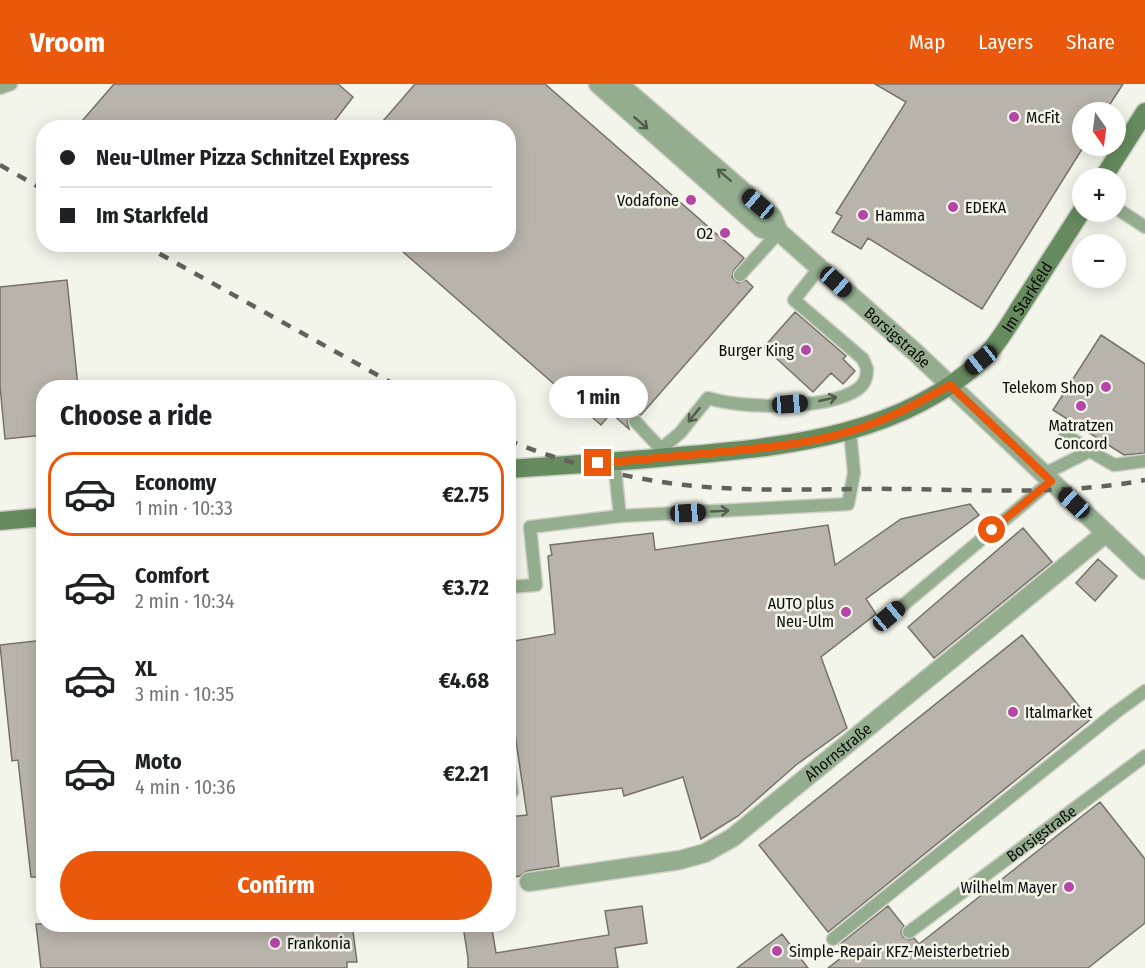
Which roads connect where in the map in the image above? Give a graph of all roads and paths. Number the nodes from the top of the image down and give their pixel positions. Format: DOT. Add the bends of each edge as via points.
graph roads {
  1 [pos="10,84"];
  2 [pos="598,84"];
  3 [pos="619,84"];
  4 [pos="0,88"];
  5 [pos="1145,112"];
  6 [pos="1109,168"];
  7 [pos="1126,215"];
  8 [pos="1075,222"];
  9 [pos="1145,227"];
  10 [pos="778,232"];
  11 [pos="820,267"];
  12 [pos="740,275"];
  13 [pos="950,385"];
  14 [pos="635,421"];
  15 [pos="850,432"];
  16 [pos="1065,434"];
  17 [pos="1090,451"];
  18 [pos="661,453"];
  19 [pos="614,461"];
  20 [pos="1145,461"];
  21 [pos="516,468"];
  22 [pos="1048,477"];
  23 [pos="620,516"];
  24 [pos="36,518"];
  25 [pos="0,522"];
  26 [pos="1106,532"];
  27 [pos="1145,570"];
  28 [pos="516,586"];
  29 [pos="889,616"];
  30 [pos="1145,691"];
  31 [pos="1145,756"];
  32 [pos="529,882"];
  33 [pos="909,932"];
  34 [pos="833,939"];
  1 -- 4 [label="lane"];
  2 -- 10 [label="street, Borsigstraße, one-way" via="762,229"];
  10 -- 3 [label="street, Borsigstraße, one-way" via="772,216"];
  5 -- 6 [label="main road"];
  7 -- 9 [label="lane"];
  8 -- 13 [label="main road, Im Starkfeld" via="995,345"];
  10 -- 11 [label="street, Borsigstraße"];
  10 -- 12 [label="lane"];
  11 -- 13 [label="street, Borsigstraße"];
  11 -- 18 [label="lane" via="794,300 863,359 867,369 863,384 857,390 813,402 743,405 708,398"];
  13 -- 15 [label="main road, Im Starkfeld"];
  13 -- 22 [label="street, Borsigstraße"];
  14 -- 18 [label="lane"];
  15 -- 18 [label="main road, Im Starkfeld" via="768,447"];
  23 -- 15 [label="lane, one-way" via="848,504 854,473"];
  16 -- 17 [label="lane"];
  17 -- 20 [label="lane" via="1114,465"];
  17 -- 22 [label="lane"];
  18 -- 19 [label="main road, Im Starkfeld"];
  19 -- 21 [label="main road, Im Starkfeld"];
  19 -- 23 [label="lane"];
  22 -- 26 [label="street, Borsigstraße"];
  22 -- 29 [label="lane"];
  23 -- 28 [label="lane" via="530,527 536,585"];
  24 -- 25 [label="main road"];
  26 -- 27 [label="street, Borsigstraße"];
  26 -- 32 [label="street, Ahornstraße" via="732,838 705,853 646,866"];
  30 -- 34 [label="lane"];
  31 -- 33 [label="lane, Borsigstraße"];
}
